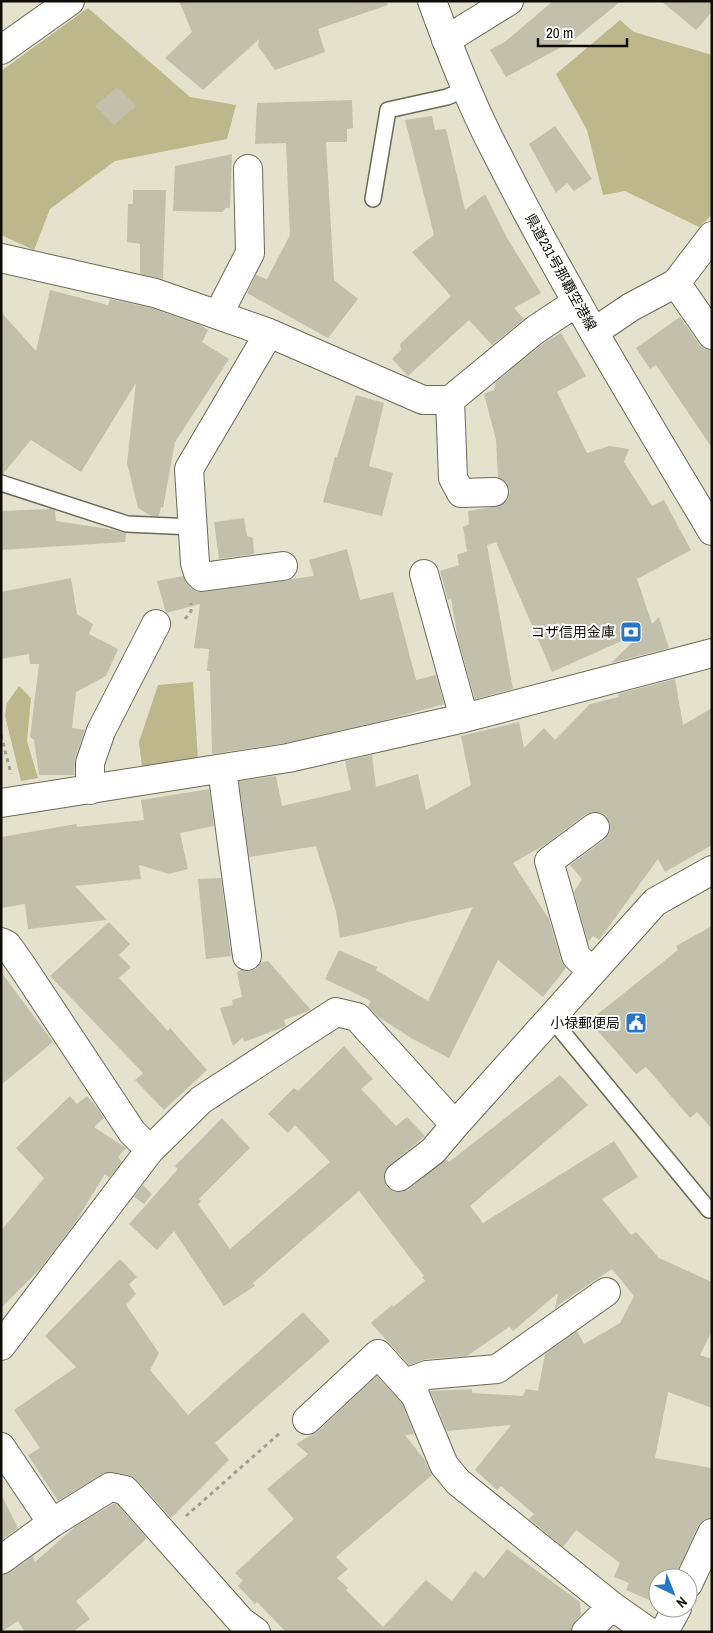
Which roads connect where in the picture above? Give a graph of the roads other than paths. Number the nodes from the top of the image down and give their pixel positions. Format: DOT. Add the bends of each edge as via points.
graph roads {
  1 [pos="70,1"];
  2 [pos="432,1"];
  3 [pos="509,1"];
  4 [pos="446,40"];
  5 [pos="1,50"];
  6 [pos="466,88"];
  7 [pos="248,169"];
  8 [pos="373,199"];
  9 [pos="712,236"];
  10 [pos="1,258"];
  11 [pos="676,283"];
  12 [pos="577,302"];
  13 [pos="218,315"];
  14 [pos="594,332"];
  15 [pos="269,333"];
  16 [pos="712,335"];
  17 [pos="450,400"];
  18 [pos="1,483"];
  19 [pos="494,492"];
  20 [pos="192,527"];
  21 [pos="712,531"];
  22 [pos="283,566"];
  23 [pos="424,574"];
  24 [pos="156,624"];
  25 [pos="712,653"];
  26 [pos="464,718"];
  27 [pos="222,770"];
  28 [pos="90,790"];
  29 [pos="10,802"];
  30 [pos="595,827"];
  31 [pos="712,870"];
  32 [pos="1,942"];
  33 [pos="247,956"];
  34 [pos="592,972"];
  35 [pos="551,1018"];
  36 [pos="455,1125"];
  37 [pos="150,1150"];
  38 [pos="399,1178"];
  39 [pos="709,1210"];
  40 [pos="606,1292"];
  41 [pos="1,1346"];
  42 [pos="404,1384"];
  43 [pos="308,1420"];
  44 [pos="1,1447"];
  45 [pos="52,1523"];
  46 [pos="712,1532"];
  47 [pos="1,1560"];
  48 [pos="695,1568"];
  49 [pos="612,1606"];
  50 [pos="672,1618"];
  51 [pos="242,1628"];
  52 [pos="586,1632"];
  53 [pos="649,1632"];
  54 [pos="664,1632"];
  1 -- 5 [label="street"];
  2 -- 4 [label="street, 県道231号那覇空港線"];
  3 -- 4 [label="street"];
  4 -- 6 [label="street, 県道231号那覇空港線"];
  6 -- 8 [label="lane" via="447,97 388,110"];
  6 -- 12 [label="street, 県道231号那覇空港線" via="496,153"];
  7 -- 13 [label="street" via="250,253"];
  9 -- 11 [label="street"];
  10 -- 13 [label="street" via="155,293"];
  11 -- 14 [label="street"];
  11 -- 16 [label="street"];
  12 -- 14 [label="street, 県道231号那覇空港線"];
  12 -- 17 [label="street" via="535,330"];
  13 -- 15 [label="street"];
  14 -- 21 [label="street, 県道231号那覇空港線"];
  15 -- 17 [label="street" via="423,400"];
  15 -- 20 [label="street" via="189,469"];
  17 -- 19 [label="street" via="452,478 461,493"];
  18 -- 20 [label="lane" via="127,524"];
  20 -- 22 [label="street" via="195,563 202,577"];
  23 -- 26 [label="street"];
  24 -- 28 [label="street" via="100,731 90,763"];
  25 -- 26 [label="street"];
  26 -- 27 [label="street"];
  27 -- 28 [label="street"];
  27 -- 33 [label="street"];
  28 -- 29 [label="street"];
  30 -- 34 [label="street" via="549,860 576,956"];
  31 -- 34 [label="street" via="656,902"];
  32 -- 37 [label="street" via="7,945 22,966 132,1132"];
  34 -- 35 [label="street"];
  35 -- 36 [label="street"];
  35 -- 39 [label="lane"];
  36 -- 37 [label="street" via="357,1017 336,1012 201,1100"];
  36 -- 38 [label="street" via="433,1151"];
  37 -- 41 [label="street"];
  40 -- 42 [label="street" via="497,1369 427,1375"];
  42 -- 43 [label="street" via="378,1354"];
  42 -- 49 [label="street" via="415,1395 444,1465 458,1482"];
  44 -- 45 [label="street"];
  45 -- 47 [label="street"];
  45 -- 51 [label="street" via="110,1487 125,1490"];
  46 -- 48 [label="street"];
  49 -- 52 [label="street"];
  49 -- 53 [label="street"];
  50 -- 54 [label="street"];
}
